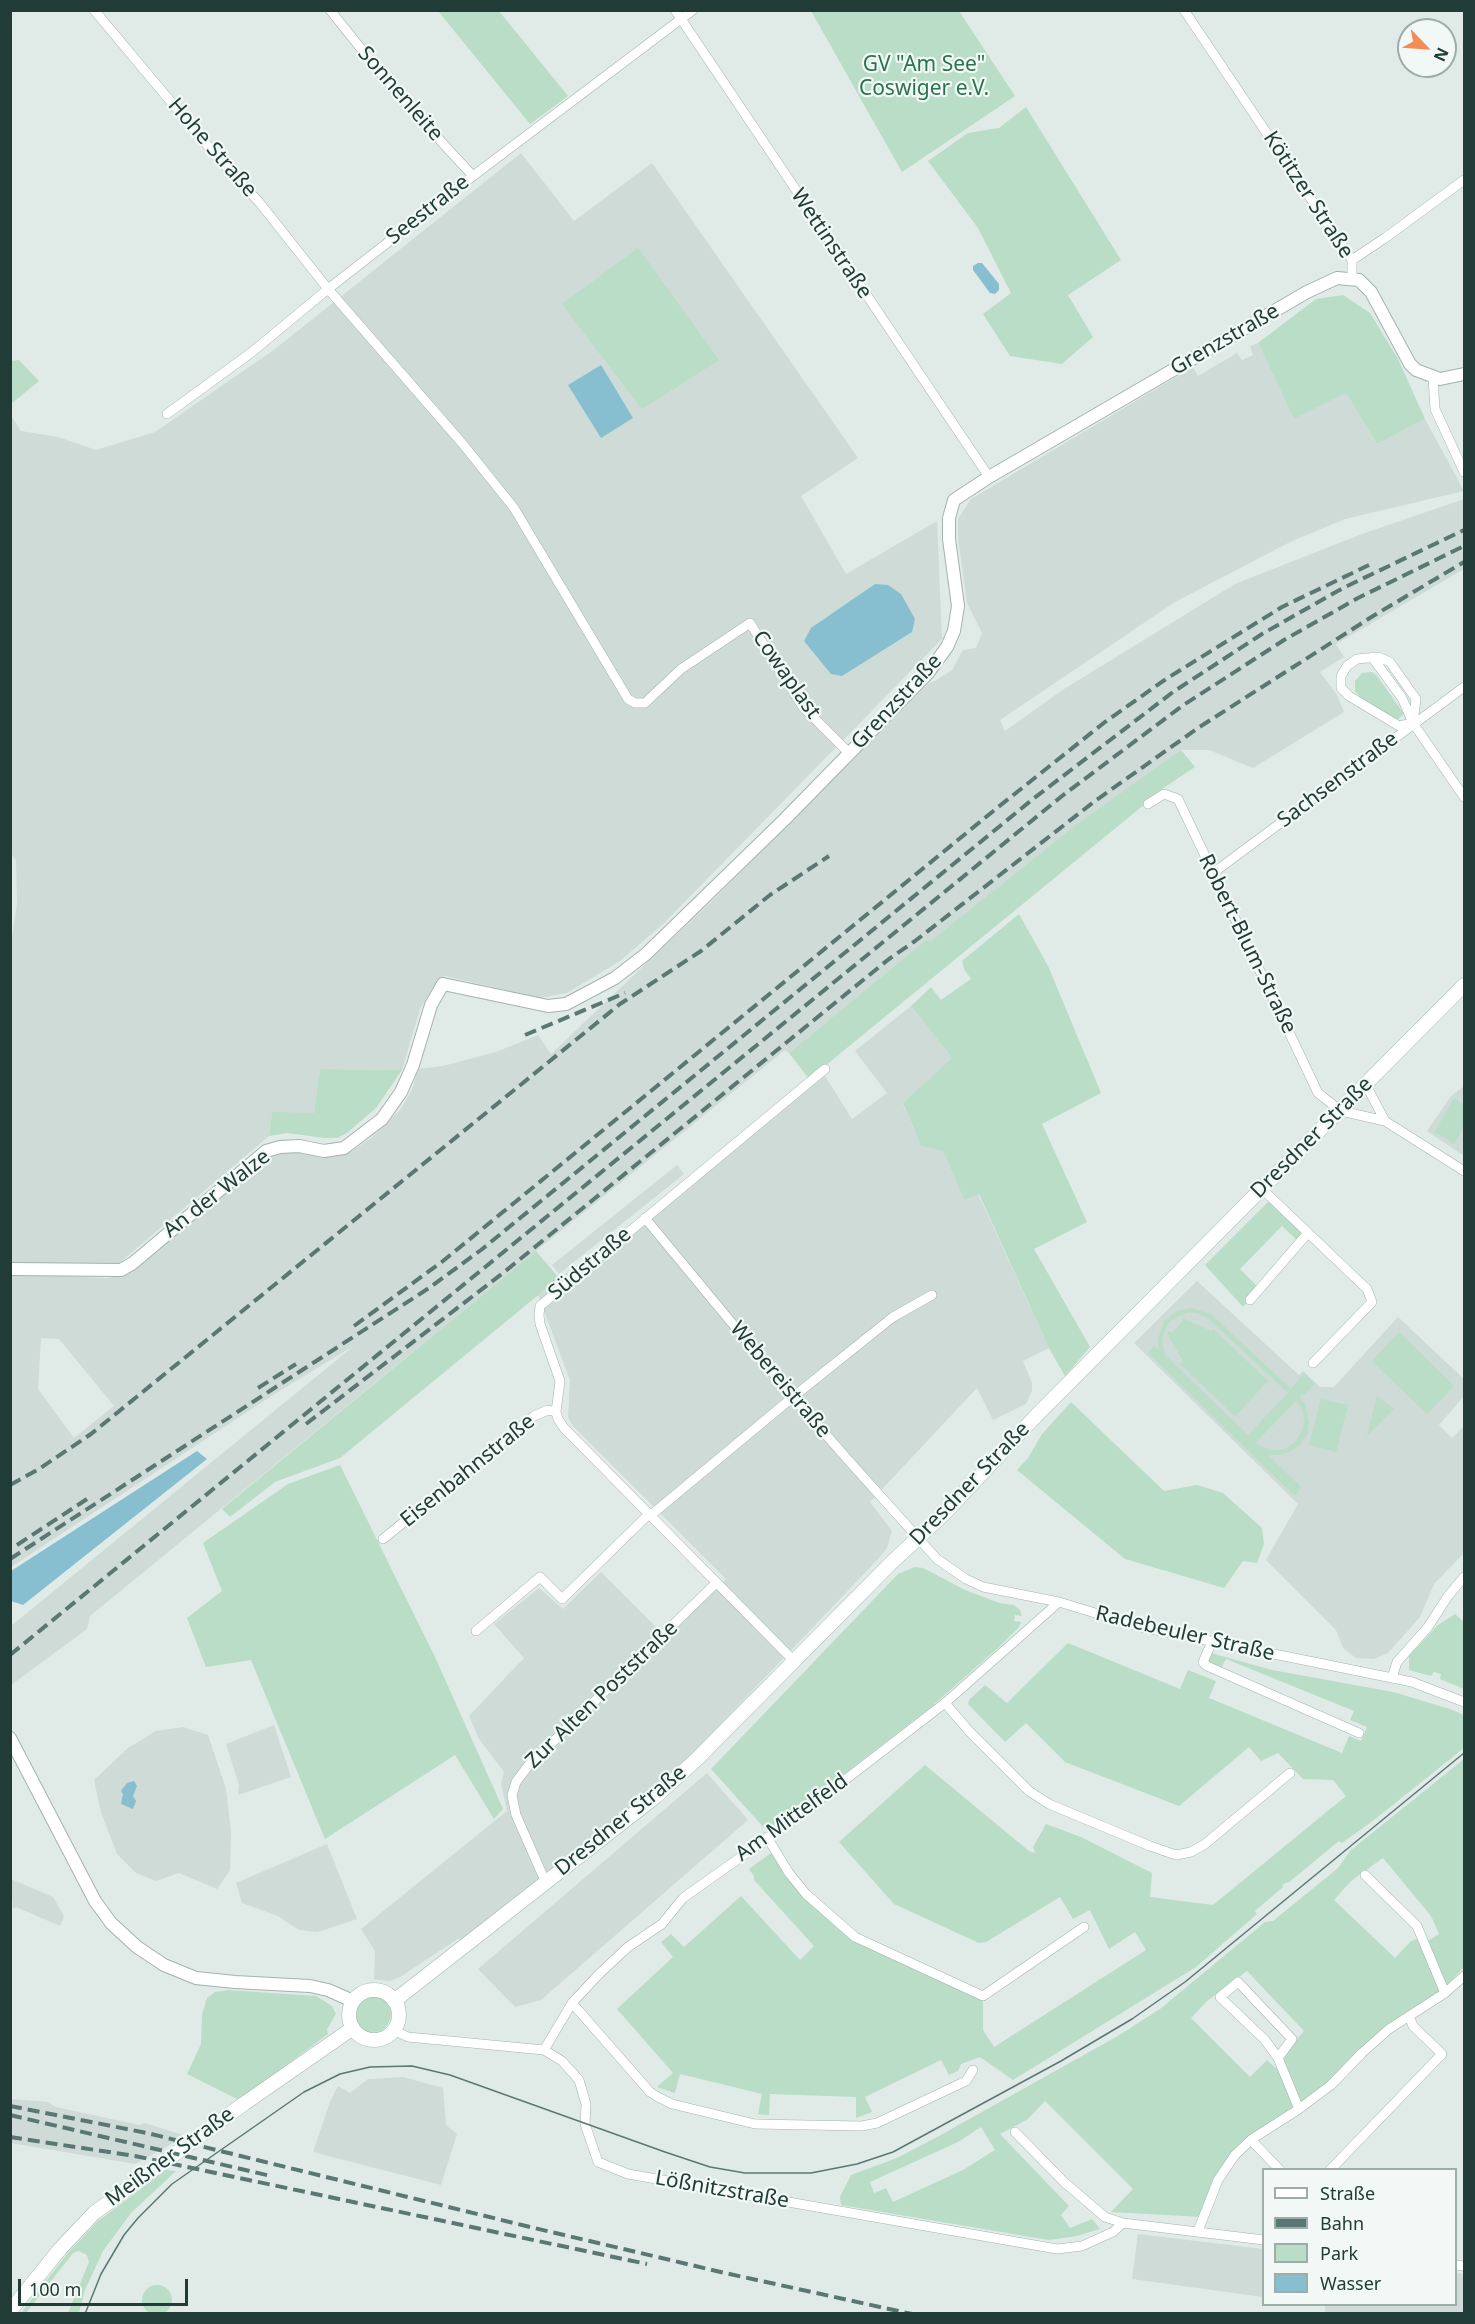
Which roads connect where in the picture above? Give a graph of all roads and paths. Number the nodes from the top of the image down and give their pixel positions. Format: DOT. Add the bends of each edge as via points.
graph roads {
  1 [pos="94,10"];
  2 [pos="330,10"];
  3 [pos="675,10"];
  4 [pos="693,10"];
  5 [pos="1184,10"];
  6 [pos="681,19"];
  7 [pos="473,176"];
  8 [pos="1464,180"];
  9 [pos="1352,260"];
  10 [pos="1353,278"];
  11 [pos="328,289"];
  12 [pos="1464,374"];
  13 [pos="1433,378"];
  14 [pos="167,414"];
  15 [pos="1464,472"];
  16 [pos="989,477"];
  17 [pos="750,623"];
  18 [pos="1464,687"];
  19 [pos="1413,723"];
  20 [pos="849,753"];
  21 [pos="1464,796"];
  22 [pos="1148,804"];
  23 [pos="1213,873"];
  24 [pos="443,984"];
  25 [pos="1464,985"];
  26 [pos="825,1069"];
  27 [pos="1366,1085"];
  28 [pos="1341,1111"];
  29 [pos="1385,1121"];
  30 [pos="1464,1171"];
  31 [pos="1261,1188"];
  32 [pos="645,1218"];
  33 [pos="1307,1234"];
  34 [pos="10,1269"];
  35 [pos="932,1296"];
  36 [pos="1250,1300"];
  37 [pos="1313,1363"];
  38 [pos="793,1396"];
  39 [pos="556,1412"];
  40 [pos="650,1514"];
  41 [pos="919,1538"];
  42 [pos="383,1539"];
  43 [pos="1464,1577"];
  44 [pos="716,1584"];
  45 [pos="1059,1602"];
  46 [pos="476,1630"];
  47 [pos="1212,1642"];
  48 [pos="795,1662"];
  49 [pos="1392,1678"];
  50 [pos="1464,1702"];
  51 [pos="945,1703"];
  52 [pos="1359,1733"];
  53 [pos="10,1738"];
  54 [pos="1290,1773"];
  55 [pos="767,1837"];
  56 [pos="1365,1875"];
  57 [pos="546,1883"];
  58 [pos="1084,1927"];
  59 [pos="1464,1976"];
  60 [pos="1445,1993"];
  61 [pos="353,2001"];
  62 [pos="394,2001"];
  63 [pos="572,2003"];
  64 [pos="1409,2016"];
  65 [pos="353,2028"];
  66 [pos="393,2030"];
  67 [pos="544,2050"];
  68 [pos="1278,2058"];
  69 [pos="973,2070"];
  70 [pos="1299,2109"];
  71 [pos="1015,2132"];
  72 [pos="1251,2140"];
  73 [pos="1279,2168"];
  74 [pos="1331,2168"];
  75 [pos="1123,2223"];
  76 [pos="1198,2231"];
  77 [pos="1262,2240"];
  78 [pos="10,2311"];
  1 -- 11 [label="street, Hohe Straße" via="259,202"];
  2 -- 7 [label="street, Sonnenleite" via="399,96"];
  3 -- 6 [label="street, Wettinstraße"];
  4 -- 6 [label="street, Seestraße"];
  5 -- 9 [label="street, Kötitzer Straße"];
  6 -- 7 [label="street, Seestraße"];
  6 -- 16 [label="street, Wettinstraße"];
  7 -- 11 [label="street, Seestraße"];
  8 -- 9 [label="street"];
  9 -- 10 [label="street, Kötitzer Straße"];
  10 -- 13 [label="street, Kötitzer Straße" via="1371,292 1410,364"];
  10 -- 16 [label="street, Grenzstraße" via="1337,278 1314,288"];
  11 -- 14 [label="street, Seestraße" via="252,352"];
  11 -- 17 [label="street, Hohe Straße" via="514,508 627,699 645,703 681,669"];
  12 -- 13 [label="street"];
  13 -- 15 [label="street" via="1435,409"];
  16 -- 20 [label="street, Grenzstraße" via="954,500 949,518 958,606 947,647 928,673"];
  17 -- 20 [label="street, Cowaplast" via="803,707"];
  18 -- 19 [label="street, Sachsenstraße"];
  19 -- 19 [label="street" via="1416,699 1390,662 1372,657 1357,659 1343,671 1340,683 1344,692 1399,726"];
  19 -- 21 [label="street"];
  19 -- 23 [label="street, Sachsenstraße"];
  20 -- 24 [label="street, Grenzstraße" via="646,954 582,997 548,1006"];
  22 -- 23 [label="street, Robert-Blum-Straße" via="1164,794 1178,799"];
  23 -- 28 [label="street, Robert-Blum-Straße" via="1318,1093"];
  24 -- 34 [label="street, An der Walze" via="431,1005 413,1065 400,1092 382,1119 344,1148 299,1146 266,1151 121,1270"];
  25 -- 27 [label="main road, Dresdner Straße"];
  26 -- 32 [label="street, Südstraße"];
  27 -- 28 [label="main road, Dresdner Straße"];
  27 -- 29 [label="street"];
  28 -- 29 [label="street"];
  28 -- 31 [label="main road, Dresdner Straße"];
  29 -- 30 [label="street"];
  31 -- 33 [label="street"];
  31 -- 41 [label="main road, Dresdner Straße"];
  32 -- 38 [label="street, Webereistraße"];
  32 -- 39 [label="street, Südstraße" via="540,1306 540,1324 560,1381"];
  33 -- 36 [label="street"];
  33 -- 37 [label="street" via="1367,1289 1372,1302"];
  35 -- 38 [label="street" via="893,1317"];
  38 -- 40 [label="street"];
  38 -- 41 [label="street, Webereistraße"];
  39 -- 40 [label="street" via="564,1428"];
  39 -- 42 [label="street, Eisenbahnstraße" via="548,1410 534,1416"];
  40 -- 44 [label="street"];
  40 -- 46 [label="street" via="562,1599 540,1578"];
  41 -- 45 [label="street, Radebeuler Straße" via="938,1559 983,1587"];
  41 -- 48 [label="main road, Dresdner Straße"];
  43 -- 49 [label="street" via="1428,1627 1396,1662"];
  44 -- 48 [label="street"];
  44 -- 57 [label="street, Zur Alten Poststraße" via="516,1782 512,1796 516,1815"];
  45 -- 47 [label="street, Radebeuler Straße" via="1141,1627"];
  45 -- 51 [label="street, Am Mittelfeld"];
  47 -- 49 [label="street, Radebeuler Straße"];
  47 -- 52 [label="street" via="1203,1662 1207,1666"];
  48 -- 57 [label="main road, Dresdner Straße" via="655,1797"];
  49 -- 50 [label="street, Radebeuler Straße"];
  51 -- 54 [label="street" via="1029,1791 1049,1804 1176,1855 1205,1844"];
  51 -- 55 [label="street, Am Mittelfeld"];
  53 -- 61 [label="street" via="95,1900 111,1923 137,1947 164,1965 196,1978 310,1986"];
  55 -- 58 [label="street" via="806,1894 855,1937 983,1996"];
  55 -- 63 [label="street, Am Mittelfeld" via="683,1898 662,1924 628,1947"];
  56 -- 60 [label="street" via="1417,1926"];
  57 -- 62 [label="main road, Dresdner Straße"];
  59 -- 60 [label="street"];
  60 -- 64 [label="street"];
  61 -- 62 [label="main road" via="374,1990"];
  61 -- 65 [label="main road" via="349,2015"];
  62 -- 66 [label="main road" via="398,2015"];
  63 -- 67 [label="street, Am Mittelfeld"];
  63 -- 69 [label="street" via="650,2092 672,2104 755,2124 877,2123 966,2081"];
  64 -- 70 [label="street"];
  64 -- 74 [label="street" via="1413,2026 1442,2054"];
  65 -- 66 [label="main road" via="373,2039"];
  65 -- 78 [label="main road, Meißner Straße" via="94,2213"];
  66 -- 67 [label="street" via="408,2037"];
  67 -- 75 [label="street, Lößnitzstraße" via="562,2061 579,2080 586,2104 585,2124 598,2162 628,2174 1057,2249 1082,2246"];
  68 -- 68 [label="street" via="1220,1997 1238,1982 1292,2039"];
  68 -- 70 [label="street"];
  70 -- 72 [label="street"];
  71 -- 75 [label="street" via="1094,2210"];
  72 -- 73 [label="street"];
  72 -- 76 [label="street" via="1218,2180"];
  75 -- 76 [label="street"];
  76 -- 77 [label="street"];
}
